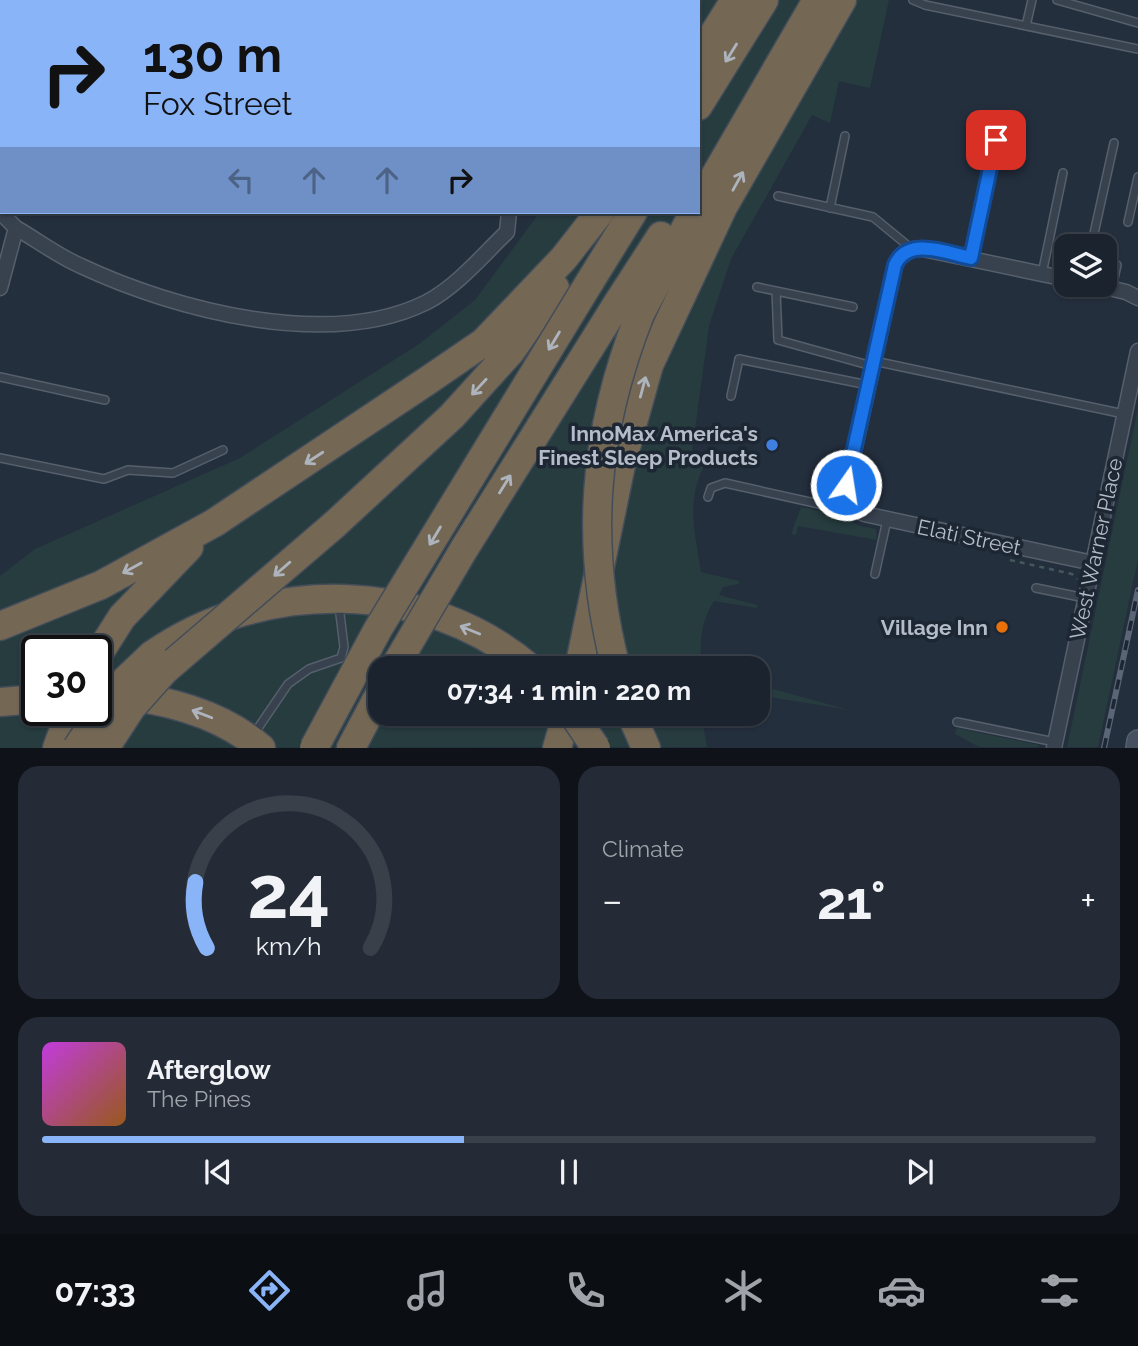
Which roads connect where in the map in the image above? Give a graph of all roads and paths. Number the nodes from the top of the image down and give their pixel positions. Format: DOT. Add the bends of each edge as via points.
graph roads {
  1 [pos="735,0"];
  2 [pos="764,0"];
  3 [pos="816,0"];
  4 [pos="842,0"];
  5 [pos="913,0"];
  6 [pos="1032,0"];
  7 [pos="1057,0"];
  8 [pos="1138,23"];
  9 [pos="1026,26"];
  10 [pos="1138,49"];
  11 [pos="700,57"];
  12 [pos="700,103"];
  13 [pos="845,136"];
  14 [pos="996,140"];
  15 [pos="1114,143"];
  16 [pos="1063,173"];
  17 [pos="700,177"];
  18 [pos="1138,177"];
  19 [pos="778,196"];
  20 [pos="700,202"];
  21 [pos="830,208"];
  22 [pos="2,214"];
  23 [pos="509,214"];
  24 [pos="600,214"];
  25 [pos="601,214"];
  26 [pos="632,214"];
  27 [pos="676,214"];
  28 [pos="693,214"];
  29 [pos="1128,222"];
  30 [pos="16,228"];
  31 [pos="1094,234"];
  32 [pos="909,250"];
  33 [pos="971,258"];
  34 [pos="4,260"];
  35 [pos="1042,274"];
  36 [pos="1054,276"];
  37 [pos="757,287"];
  38 [pos="0,288"];
  39 [pos="776,291"];
  40 [pos="1117,291"];
  41 [pos="1138,298"];
  42 [pos="853,307"];
  43 [pos="629,308"];
  44 [pos="1138,351"];
  45 [pos="874,363"];
  46 [pos="0,377"];
  47 [pos="869,385"];
  48 [pos="731,396"];
  49 [pos="105,400"];
  50 [pos="1124,414"];
  51 [pos="223,450"];
  52 [pos="0,458"];
  53 [pos="708,497"];
  54 [pos="849,504"];
  55 [pos="887,519"];
  56 [pos="214,523"];
  57 [pos="610,525"];
  58 [pos="1093,563"];
  59 [pos="875,573"];
  60 [pos="1072,573"];
  61 [pos="1077,579"];
  62 [pos="1036,588"];
  63 [pos="1086,598"];
  64 [pos="339,599"];
  65 [pos="0,626"];
  66 [pos="111,635"];
  67 [pos="401,656"];
  68 [pos="511,656"];
  69 [pos="582,656"];
  70 [pos="591,656"];
  71 [pos="613,656"];
  72 [pos="112,695"];
  73 [pos="21,700"];
  74 [pos="0,702"];
  75 [pos="368,715"];
  76 [pos="957,722"];
  77 [pos="65,726"];
  78 [pos="563,726"];
  79 [pos="577,726"];
  80 [pos="581,726"];
  81 [pos="1138,741"];
  82 [pos="256,744"];
  83 [pos="1054,745"];
  84 [pos="57,747"];
  85 [pos="77,747"];
  86 [pos="105,747"];
  87 [pos="314,747"];
  88 [pos="351,747"];
  89 [pos="557,747"];
  90 [pos="573,747"];
  91 [pos="596,747"];
  92 [pos="1136,747"];
  1 -- 11 [label="highway"];
  2 -- 12 [label="highway, one-way"];
  3 -- 17 [label="highway"];
  3 -- 20 [label="highway"];
  57 -- 4 [label="highway, one-way" via="645,377 666,322 723,207"];
  5 -- 9 [label="lane"];
  6 -- 9 [label="lane"];
  7 -- 8 [label="lane"];
  9 -- 10 [label="lane"];
  13 -- 21 [label="lane"];
  14 -- 33 [label="lane"];
  15 -- 31 [label="lane"];
  16 -- 35 [label="lane"];
  18 -- 29 [label="lane"];
  19 -- 21 [label="lane"];
  21 -- 32 [label="lane" via="873,217"];
  22 -- 30 [label="street"];
  23 -- 30 [label="street" via="507,232 429,300 394,316 315,324 236,317 175,303 80,266"];
  24 -- 56 [label="highway, one-way" via="484,342"];
  25 -- 86 [label="highway, one-way, bridge" via="511,351 452,416 166,670 131,708"];
  26 -- 87 [label="highway, one-way, bridge" via="379,629"];
  27 -- 43 [label="highway"];
  28 -- 43 [label="highway"];
  30 -- 34 [label="street"];
  32 -- 33 [label="street"];
  32 -- 45 [label="street" via="895,265"];
  33 -- 35 [label="street"];
  34 -- 38 [label="street"];
  35 -- 36 [label="street"];
  37 -- 39 [label="lane"];
  39 -- 42 [label="lane"];
  39 -- 45 [label="lane" via="778,340"];
  40 -- 41 [label="street"];
  67 -- 43 [label="highway, one-way, bridge" via="464,549"];
  43 -- 71 [label="highway, bridge" via="599,464 598,548"];
  44 -- 50 [label="street, West Warner Place"];
  45 -- 47 [label="street"];
  45 -- 50 [label="lane"];
  46 -- 49 [label="lane"];
  47 -- 48 [label="lane" via="739,359"];
  47 -- 54 [label="street" via="846,485"];
  50 -- 58 [label="street, West Warner Place"];
  51 -- 52 [label="lane" via="173,473 128,470 104,479"];
  53 -- 54 [label="lane" via="711,488 725,483 837,508"];
  54 -- 55 [label="street, Elati Street" via="858,512"];
  55 -- 58 [label="street, Elati Street"];
  55 -- 59 [label="lane"];
  56 -- 65 [label="highway, one-way" via="101,585"];
  56 -- 66 [label="highway" via="122,617"];
  57 -- 69 [label="highway"];
  57 -- 70 [label="highway"];
  58 -- 63 [label="street, West Warner Place"];
  60 -- 61 [label="path"];
  62 -- 63 [label="lane"];
  63 -- 83 [label="street, West Warner Place"];
  68 -- 64 [label="highway, one-way" via="476,632 428,614 364,599"];
  64 -- 82 [label="lane" via="341,658 309,669 288,684 271,704"];
  64 -- 85 [label="highway, bridge" via="259,605 193,630 152,655 115,690"];
  82 -- 72 [label="highway, one-way" via="219,721 182,706"];
  73 -- 74 [label="highway"];
  75 -- 88 [label="highway"];
  76 -- 83 [label="lane"];
  77 -- 84 [label="highway"];
  78 -- 89 [label="highway"];
  79 -- 90 [label="highway"];
  80 -- 91 [label="highway, bridge"];
  81 -- 92 [label="street"];
}
